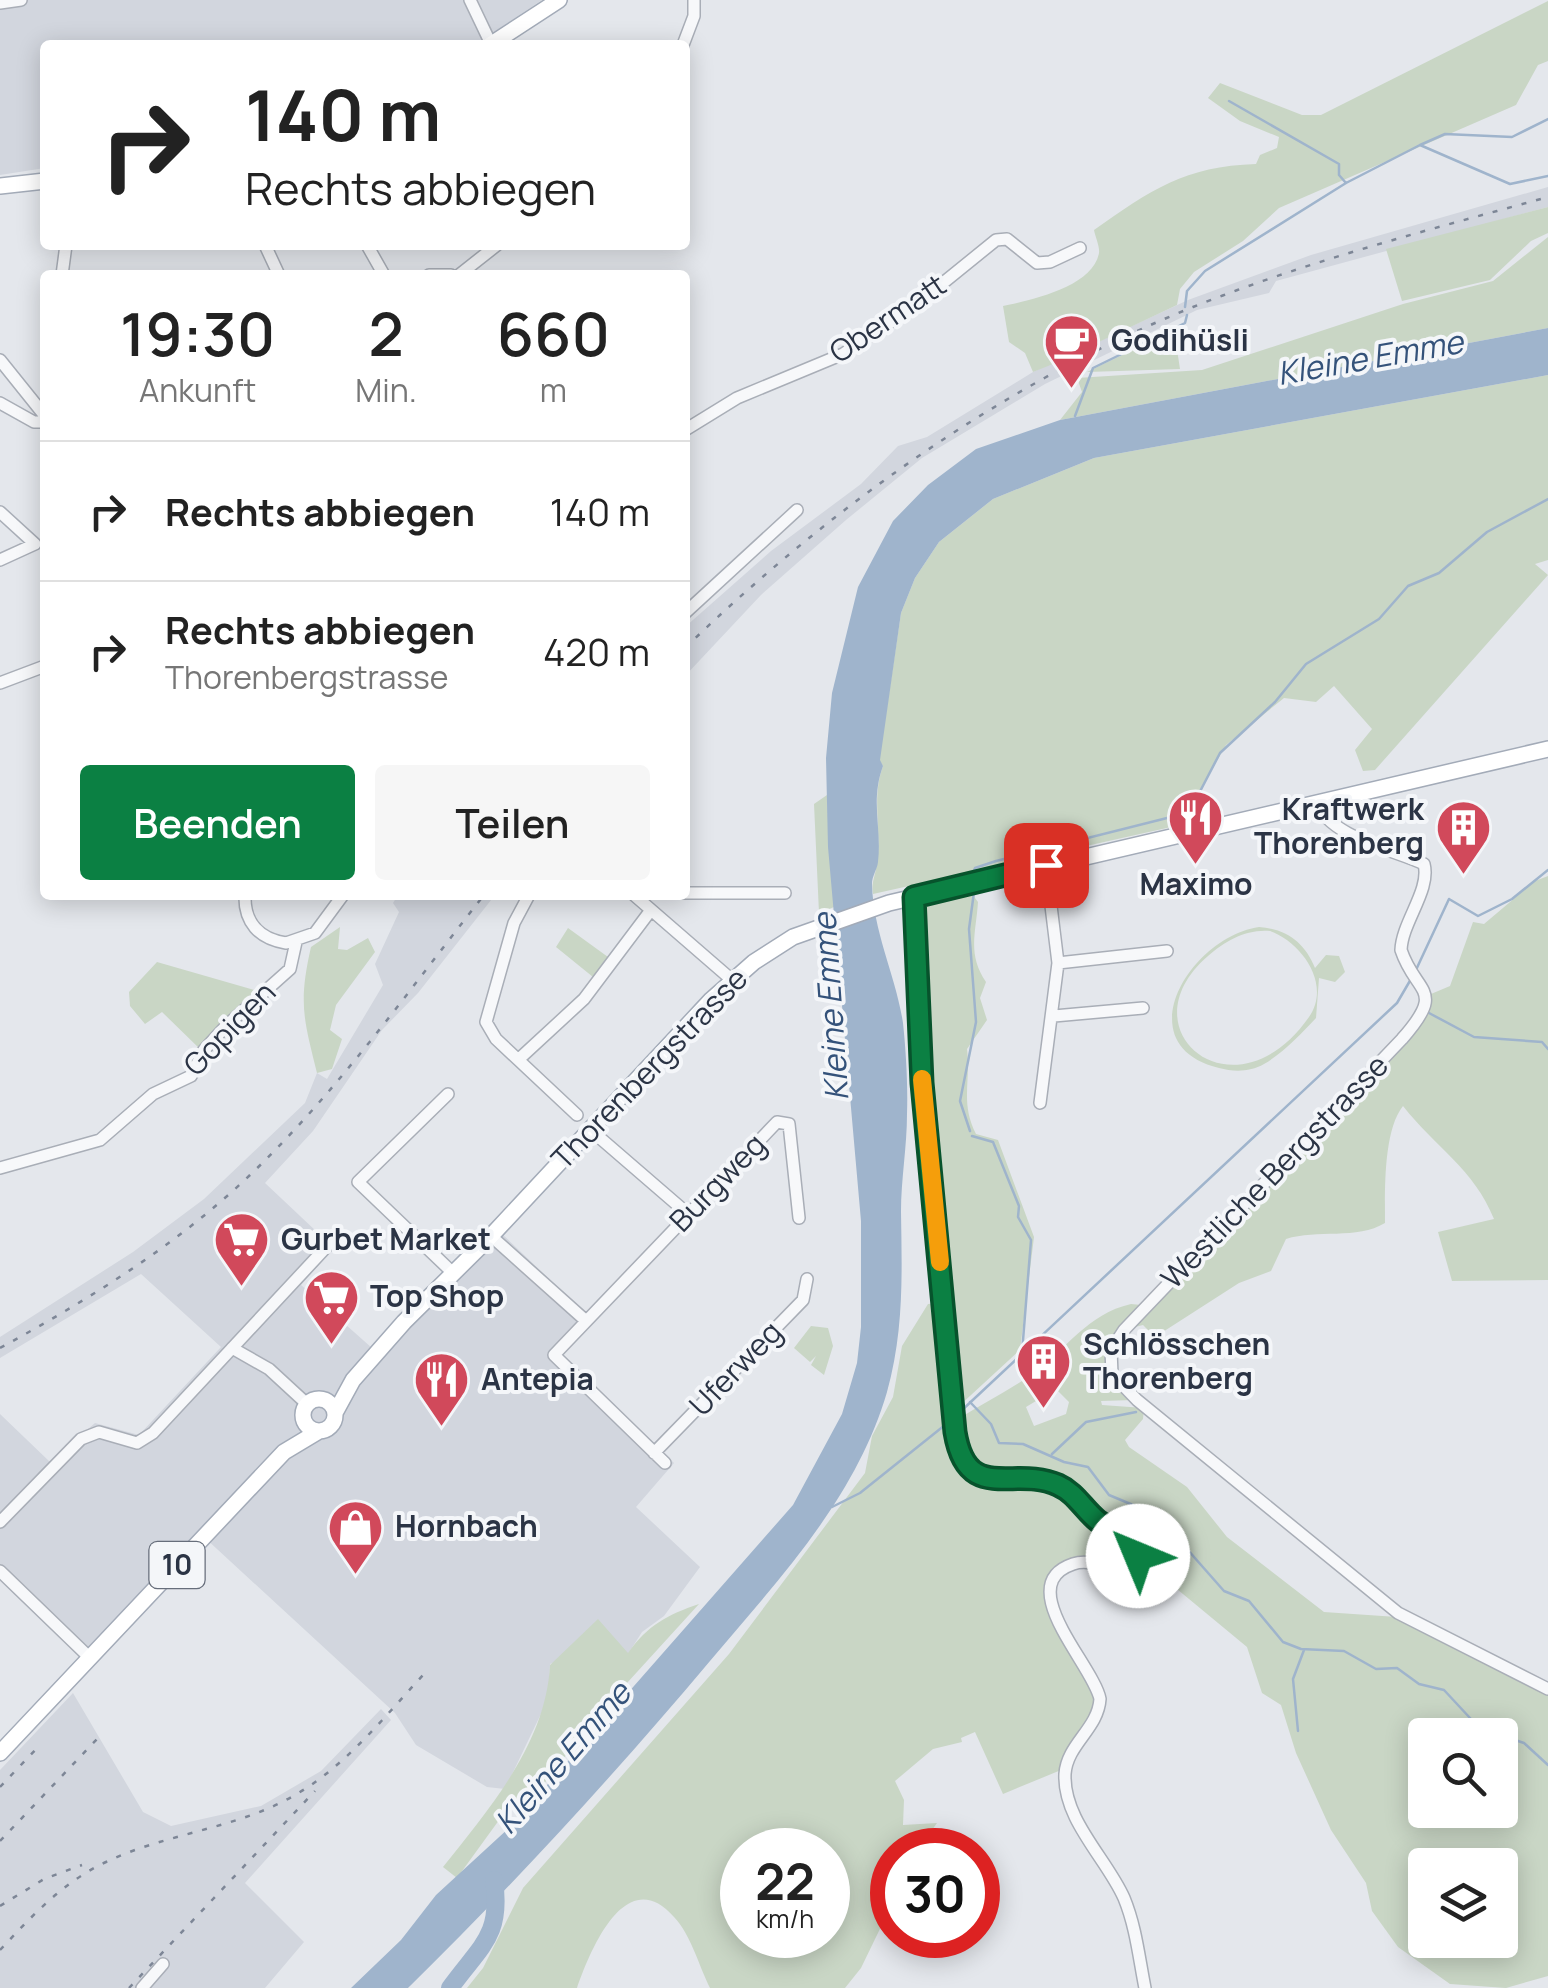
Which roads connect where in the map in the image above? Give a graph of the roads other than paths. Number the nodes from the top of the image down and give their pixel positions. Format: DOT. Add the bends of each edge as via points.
graph roads {
  1 [pos="21,0"];
  2 [pos="470,0"];
  3 [pos="559,0"];
  4 [pos="694,0"];
  5 [pos="0,3"];
  6 [pos="488,40"];
  7 [pos="498,40"];
  8 [pos="685,40"];
  9 [pos="40,182"];
  10 [pos="0,186"];
  11 [pos="1080,248"];
  12 [pos="492,250"];
  13 [pos="466,270"];
  14 [pos="0,360"];
  15 [pos="0,403"];
  16 [pos="40,412"];
  17 [pos="40,420"];
  18 [pos="690,427"];
  19 [pos="797,510"];
  20 [pos="0,512"];
  21 [pos="0,560"];
  22 [pos="690,608"];
  23 [pos="40,668"];
  24 [pos="0,683"];
  25 [pos="1546,750"];
  26 [pos="1317,802"];
  27 [pos="1046,865"];
  28 [pos="785,893"];
  29 [pos="690,894"];
  30 [pos="914,897"];
  31 [pos="246,900"];
  32 [pos="340,900"];
  33 [pos="526,900"];
  34 [pos="640,900"];
  35 [pos="651,910"];
  36 [pos="296,942"];
  37 [pos="1167,951"];
  38 [pos="1058,963"];
  39 [pos="732,980"];
  40 [pos="1144,1008"];
  41 [pos="1054,1016"];
  42 [pos="519,1058"];
  43 [pos="448,1094"];
  44 [pos="1040,1103"];
  45 [pos="577,1115"];
  46 [pos="600,1138"];
  47 [pos="0,1168"];
  48 [pos="688,1214"];
  49 [pos="798,1218"];
  50 [pos="491,1236"];
  51 [pos="331,1242"];
  52 [pos="452,1272"];
  53 [pos="806,1279"];
  54 [pos="585,1320"];
  55 [pos="232,1348"];
  56 [pos="352,1380"];
  57 [pos="310,1406"];
  58 [pos="335,1413"];
  59 [pos="319,1431"];
  60 [pos="284,1452"];
  61 [pos="654,1453"];
  62 [pos="665,1464"];
  63 [pos="0,1522"];
  64 [pos="0,1571"];
  65 [pos="90,1658"];
  66 [pos="1548,1688"];
  67 [pos="0,1753"];
  68 [pos="163,1964"];
  69 [pos="142,1988"];
  70 [pos="1145,1988"];
  1 -- 5 [label="street"];
  2 -- 6 [label="street"];
  3 -- 7 [label="main road"];
  4 -- 8 [label="street"];
  9 -- 10 [label="main road"];
  11 -- 18 [label="street, Obermatt" via="1037,263 1006,239 996,240 843,354 737,398"];
  12 -- 13 [label="street"];
  14 -- 16 [label="street"];
  15 -- 17 [label="street"];
  19 -- 22 [label="street"];
  20 -- 21 [label="street" via="35,544"];
  23 -- 24 [label="street"];
  25 -- 26 [label="main road, Thorenbergstrasse / 10"];
  26 -- 27 [label="main road, Thorenbergstrasse / 10"];
  26 -- 66 [label="street, Westliche Bergstrasse" via="1326,817 1373,846 1424,864 1426,875 1401,940 1426,997 1416,1022 1124,1330 1111,1350 1112,1374 1398,1614"];
  27 -- 30 [label="main road, Thorenbergstrasse / 10"];
  27 -- 38 [label="street"];
  28 -- 29 [label="street"];
  30 -- 39 [label="main road, Thorenbergstrasse / 10" via="822,924 779,944"];
  30 -- 70 [label="street" via="922,1083 955,1432 965,1462 1000,1482 1062,1486 1101,1522 1138,1539 1138,1556 1129,1566 1066,1568 1053,1581 1049,1600 1100,1699 1095,1721 1068,1760 1066,1788 1122,1894"];
  31 -- 36 [label="street" via="259,933"];
  32 -- 36 [label="street" via="320,928"];
  33 -- 42 [label="street" via="485,1014 496,1039"];
  34 -- 35 [label="street"];
  35 -- 39 [label="street"];
  35 -- 42 [label="street" via="584,1000"];
  36 -- 47 [label="street, Gopigen" via="290,969 226,1026 191,1076 153,1094 100,1140"];
  37 -- 38 [label="street"];
  38 -- 41 [label="street"];
  39 -- 50 [label="main road, Thorenbergstrasse / 10"];
  40 -- 41 [label="street"];
  41 -- 44 [label="street"];
  42 -- 45 [label="street"];
  43 -- 52 [label="street" via="358,1182"];
  46 -- 48 [label="street"];
  48 -- 49 [label="street, Burgweg" via="783,1121"];
  48 -- 54 [label="street, Burgweg"];
  50 -- 52 [label="main road, Thorenbergstrasse / 10"];
  50 -- 54 [label="street"];
  51 -- 55 [label="street"];
  52 -- 56 [label="main road, Thorenbergstrasse / 10"];
  53 -- 61 [label="street, Uferweg" via="803,1300"];
  54 -- 61 [label="street, Burgweg" via="554,1355"];
  55 -- 57 [label="street" via="269,1369"];
  55 -- 63 [label="street" via="146,1438 132,1443 92,1433"];
  56 -- 57 [label="main road, Thorenbergstrasse / 10"];
  56 -- 58 [label="main road, Thorenbergstrasse / 10"];
  57 -- 58 [label="main road" via="330,1402"];
  57 -- 59 [label="main road" via="308,1426"];
  57 -- 60 [label="main road, 10"];
  58 -- 59 [label="main road, 10" via="332,1425"];
  59 -- 60 [label="main road, 10"];
  60 -- 65 [label="main road, 10"];
  61 -- 62 [label="street"];
  64 -- 65 [label="street"];
  65 -- 67 [label="main road, 10"];
  68 -- 69 [label="street"];
}
